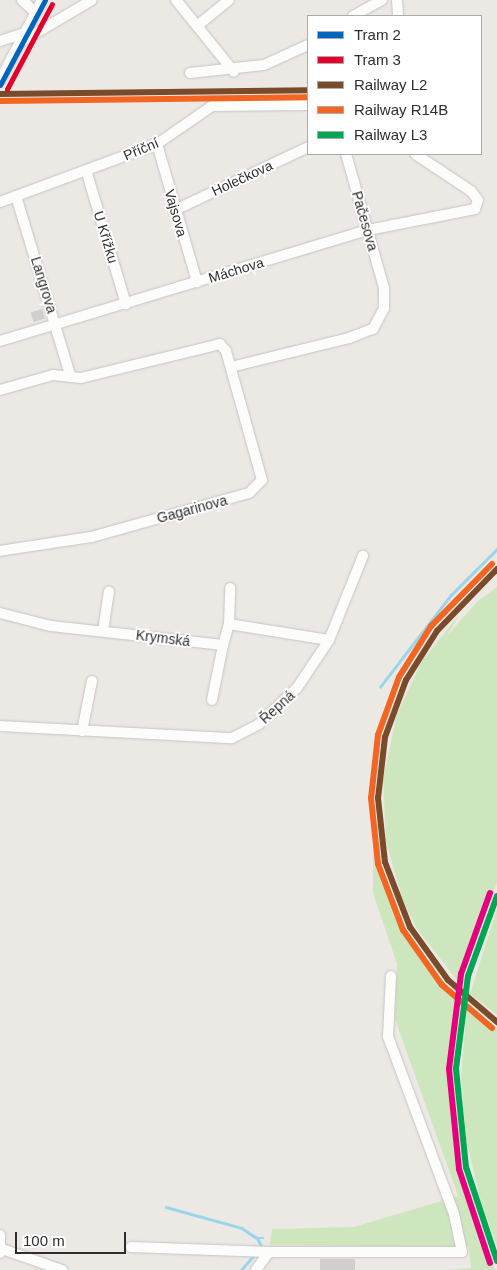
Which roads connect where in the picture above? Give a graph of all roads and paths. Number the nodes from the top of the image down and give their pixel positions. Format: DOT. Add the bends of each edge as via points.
graph roads {
  1 [pos="22,0"];
  2 [pos="42,0"];
  3 [pos="92,0"];
  4 [pos="176,0"];
  5 [pos="229,0"];
  6 [pos="382,0"];
  7 [pos="396,0"];
  8 [pos="364,4"];
  9 [pos="35,12"];
  10 [pos="354,15"];
  11 [pos="398,15"];
  12 [pos="196,26"];
  13 [pos="22,38"];
  14 [pos="0,41"];
  15 [pos="307,45"];
  16 [pos="234,72"];
  17 [pos="190,74"];
  18 [pos="0,80"];
  19 [pos="307,105"];
  20 [pos="157,144"];
  21 [pos="307,147"];
  22 [pos="346,155"];
  23 [pos="417,155"];
  24 [pos="86,170"];
  25 [pos="16,196"];
  26 [pos="0,202"];
  27 [pos="175,210"];
  28 [pos="368,230"];
  29 [pos="197,282"];
  30 [pos="126,304"];
  31 [pos="55,324"];
  32 [pos="0,341"];
  33 [pos="231,367"];
  34 [pos="70,375"];
  35 [pos="0,390"];
  36 [pos="0,551"];
  37 [pos="363,556"];
  38 [pos="230,588"];
  39 [pos="109,590"];
  40 [pos="0,613"];
  41 [pos="229,624"];
  42 [pos="103,631"];
  43 [pos="329,640"];
  44 [pos="222,645"];
  45 [pos="92,681"];
  46 [pos="212,700"];
  47 [pos="0,726"];
  48 [pos="82,731"];
  49 [pos="391,976"];
  50 [pos="0,1234"];
  51 [pos="131,1248"];
  52 [pos="1,1251"];
  53 [pos="269,1252"];
  54 [pos="62,1270"];
  55 [pos="256,1270"];
  1 -- 9 [label="street"];
  2 -- 9 [label="street"];
  3 -- 13 [label="street"];
  4 -- 12 [label="street"];
  5 -- 12 [label="street"];
  6 -- 8 [label="street"];
  7 -- 11 [label="street"];
  8 -- 10 [label="street"];
  9 -- 13 [label="street"];
  12 -- 16 [label="street"];
  13 -- 14 [label="street"];
  13 -- 18 [label="street"];
  15 -- 16 [label="street" via="264,65"];
  16 -- 17 [label="street"];
  19 -- 20 [label="street, Příční" via="212,106"];
  20 -- 24 [label="street, Příční"];
  20 -- 27 [label="street, Vajsova"];
  21 -- 27 [label="street, Holečkova"];
  22 -- 28 [label="street, Pačesova"];
  23 -- 28 [label="street, Máchova" via="471,191 478,200 475,209"];
  24 -- 25 [label="street, Příční"];
  24 -- 30 [label="street, U Křížku"];
  25 -- 26 [label="street, Příční"];
  25 -- 31 [label="street, Langrova"];
  27 -- 29 [label="street, Vajsova"];
  28 -- 29 [label="street, Máchova"];
  28 -- 33 [label="street, Pačesova" via="384,288 384,308 372,329"];
  29 -- 30 [label="street, Máchova"];
  30 -- 31 [label="street, Máchova"];
  31 -- 32 [label="street, Máchova"];
  31 -- 34 [label="street, Langrova"];
  33 -- 34 [label="street, Gagarinova" via="220,344 209,344 81,378"];
  33 -- 36 [label="street, Gagarinova" via="258,462 262,480 259,487 249,493 91,537"];
  34 -- 35 [label="street, Gagarinova" via="53,375"];
  37 -- 43 [label="street, Řepná"];
  38 -- 41 [label="street"];
  39 -- 42 [label="street"];
  40 -- 42 [label="street, Krymská" via="51,626"];
  41 -- 43 [label="street"];
  41 -- 44 [label="street"];
  42 -- 44 [label="street, Krymská"];
  43 -- 48 [label="street, Řepná" via="297,688 259,724 232,738"];
  44 -- 46 [label="street"];
  45 -- 48 [label="street"];
  47 -- 48 [label="street, Řepná"];
  49 -- 53 [label="street" via="388,1037 454,1214 462,1252"];
  50 -- 52 [label="street"];
  51 -- 53 [label="street"];
  52 -- 54 [label="street"];
  53 -- 55 [label="street"];
}
